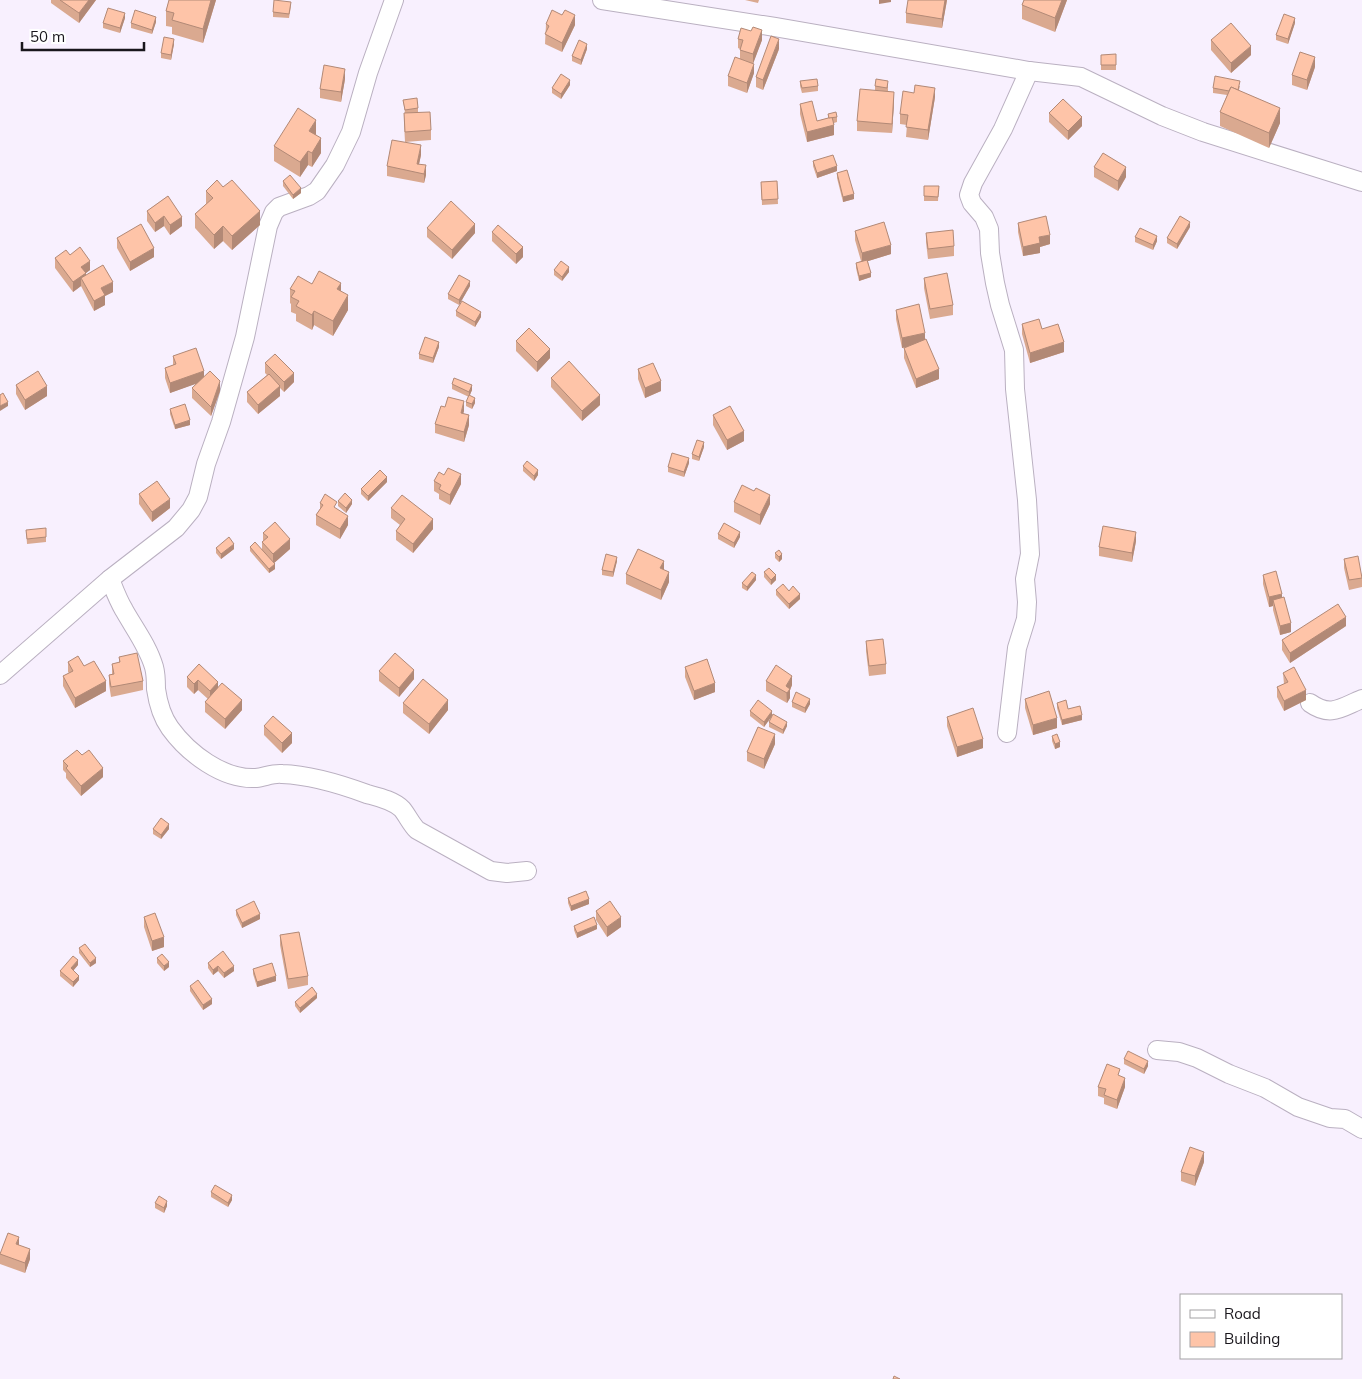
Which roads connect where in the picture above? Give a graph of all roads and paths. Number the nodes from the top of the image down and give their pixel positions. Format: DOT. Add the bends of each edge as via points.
graph roads {
  1 [pos="394,0"];
  2 [pos="602,0"];
  3 [pos="1029,70"];
  4 [pos="1362,182"];
  5 [pos="110,579"];
  6 [pos="0,675"];
  7 [pos="1362,699"];
  8 [pos="1310,703"];
  9 [pos="1007,733"];
  10 [pos="527,871"];
  11 [pos="1157,1050"];
  12 [pos="1362,1129"];
  1 -- 5 [label="street" via="351,132 335,165 317,190 279,207 271,219 245,337 198,497 176,528"];
  2 -- 3 [label="street"];
  3 -- 4 [label="street" via="1081,77 1203,132"];
  3 -- 9 [label="street" via="969,195 989,229 996,290 1014,350 1028,508 1030,554 1025,579 1026,619 1017,648"];
  5 -- 6 [label="street"];
  5 -- 10 [label="street" via="155,668 161,714 193,753 240,777 256,778 280,773 345,786 396,805 417,830 491,871"];
  7 -- 8 [label="street" via="1330,711 1319,710"];
  11 -- 12 [label="street" via="1197,1058 1298,1106 1330,1118 1345,1119"];
}
